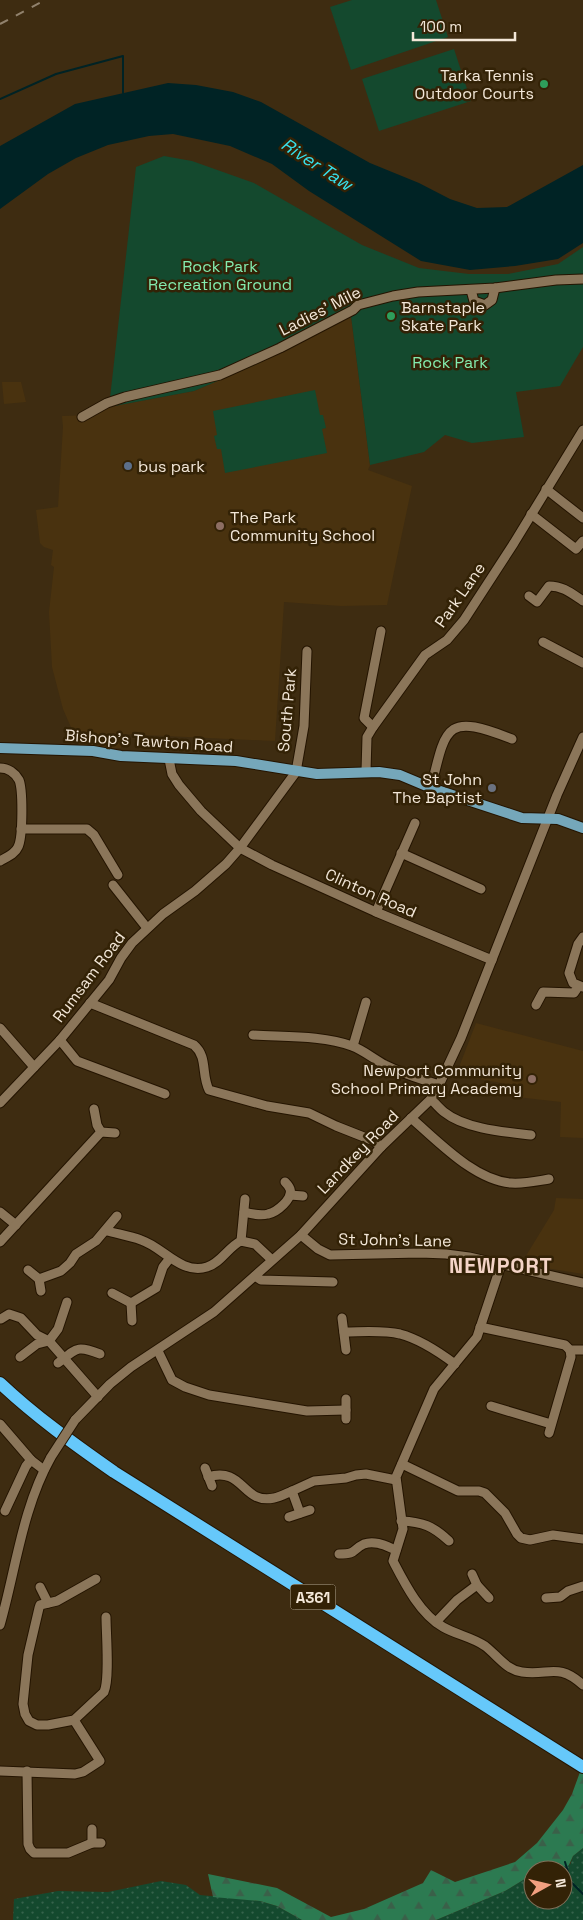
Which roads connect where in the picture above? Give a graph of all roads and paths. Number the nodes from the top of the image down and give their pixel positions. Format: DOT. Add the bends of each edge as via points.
graph roads {
  1 [pos="583,279"];
  2 [pos="495,288"];
  3 [pos="471,290"];
  4 [pos="82,417"];
  5 [pos="583,430"];
  6 [pos="546,489"];
  7 [pos="531,514"];
  8 [pos="583,518"];
  9 [pos="583,541"];
  10 [pos="529,596"];
  11 [pos="583,601"];
  12 [pos="381,631"];
  13 [pos="544,642"];
  14 [pos="307,652"];
  15 [pos="583,664"];
  16 [pos="374,727"];
  17 [pos="583,738"];
  18 [pos="512,739"];
  19 [pos="0,748"];
  20 [pos="169,759"];
  21 [pos="0,768"];
  22 [pos="296,772"];
  23 [pos="366,772"];
  24 [pos="431,788"];
  25 [pos="548,819"];
  26 [pos="415,823"];
  27 [pos="583,828"];
  28 [pos="21,830"];
  29 [pos="240,848"];
  30 [pos="402,853"];
  31 [pos="0,861"];
  32 [pos="118,875"];
  33 [pos="113,885"];
  34 [pos="481,889"];
  35 [pos="376,912"];
  36 [pos="147,928"];
  37 [pos="583,937"];
  38 [pos="492,960"];
  39 [pos="580,987"];
  40 [pos="366,1002"];
  41 [pos="90,1003"];
  42 [pos="536,1005"];
  43 [pos="0,1028"];
  44 [pos="253,1035"];
  45 [pos="60,1040"];
  46 [pos="353,1046"];
  47 [pos="34,1067"];
  48 [pos="439,1085"];
  49 [pos="165,1094"];
  50 [pos="431,1099"];
  51 [pos="0,1103"];
  52 [pos="94,1109"];
  53 [pos="411,1118"];
  54 [pos="101,1132"];
  55 [pos="115,1133"];
  56 [pos="530,1135"];
  57 [pos="381,1147"];
  58 [pos="59,1161"];
  59 [pos="67,1168"];
  60 [pos="549,1179"];
  61 [pos="285,1182"];
  62 [pos="290,1195"];
  63 [pos="303,1196"];
  64 [pos="245,1199"];
  65 [pos="0,1212"];
  66 [pos="244,1212"];
  67 [pos="117,1216"];
  68 [pos="16,1225"];
  69 [pos="107,1231"];
  70 [pos="300,1235"];
  71 [pos="241,1241"];
  72 [pos="0,1242"];
  73 [pos="170,1258"];
  74 [pos="272,1260"];
  75 [pos="501,1265"];
  76 [pos="28,1270"];
  77 [pos="255,1276"];
  78 [pos="38,1279"];
  79 [pos="333,1282"];
  80 [pos="583,1283"];
  81 [pos="41,1291"];
  82 [pos="112,1293"];
  83 [pos="67,1302"];
  84 [pos="131,1303"];
  85 [pos="342,1318"];
  86 [pos="1,1319"];
  87 [pos="132,1321"];
  88 [pos="480,1327"];
  89 [pos="344,1332"];
  90 [pos="49,1341"];
  91 [pos="346,1350"];
  92 [pos="570,1350"];
  93 [pos="583,1350"];
  94 [pos="158,1351"];
  95 [pos="100,1354"];
  96 [pos="20,1357"];
  97 [pos="61,1361"];
  98 [pos="455,1364"];
  99 [pos="0,1382"];
  100 [pos="98,1397"];
  101 [pos="346,1399"];
  102 [pos="490,1406"];
  103 [pos="0,1424"];
  104 [pos="31,1460"];
  105 [pos="401,1467"];
  106 [pos="44,1470"];
  107 [pos="396,1480"];
  108 [pos="212,1486"];
  109 [pos="292,1491"];
  110 [pos="310,1510"];
  111 [pos="5,1512"];
  112 [pos="300,1514"];
  113 [pos="289,1517"];
  114 [pos="401,1521"];
  115 [pos="583,1539"];
  116 [pos="449,1541"];
  117 [pos="396,1550"];
  118 [pos="339,1554"];
  119 [pos="472,1574"];
  120 [pos="98,1581"];
  121 [pos="477,1585"];
  122 [pos="583,1586"];
  123 [pos="40,1587"];
  124 [pos="489,1598"];
  125 [pos="546,1598"];
  126 [pos="48,1603"];
  127 [pos="106,1615"];
  128 [pos="436,1622"];
  129 [pos="0,1625"];
  130 [pos="583,1685"];
  131 [pos="74,1720"];
  132 [pos="583,1767"];
  133 [pos="0,1770"];
  134 [pos="27,1771"];
  135 [pos="92,1829"];
  1 -- 2 [label="street, Ladies' Mile"];
  2 -- 3 [label="street, Ladies' Mile"];
  2 -- 3 [label="street" via="492,300 485,305 474,301"];
  3 -- 4 [label="street, Ladies' Mile" via="418,292 358,305 280,348 220,375 125,397"];
  5 -- 6 [label="street, Park Lane"];
  6 -- 7 [label="street, Park Lane"];
  6 -- 8 [label="street"];
  7 -- 9 [label="street" via="576,549"];
  7 -- 16 [label="street, Park Lane" via="464,620 447,640 424,655"];
  10 -- 11 [label="street" via="537,602 548,586 557,586"];
  12 -- 16 [label="street" via="364,718"];
  13 -- 15 [label="street"];
  14 -- 22 [label="street, South Park" via="304,726"];
  16 -- 23 [label="street, Park Lane" via="368,737"];
  17 -- 25 [label="street, Landkey Road"];
  18 -- 24 [label="street" via="468,725 453,728 442,746"];
  19 -- 20 [label="main road, Bishop's Tawton Road"];
  20 -- 22 [label="main road, Bishop's Tawton Road" via="236,762"];
  20 -- 29 [label="street, Clinton Road" via="172,774 179,785"];
  21 -- 28 [label="street" via="11,771 19,781"];
  22 -- 23 [label="main road, Bishop's Tawton Road"];
  22 -- 29 [label="street, Rumsam Road"];
  23 -- 24 [label="main road, Bishop's Tawton Road" via="400,775"];
  24 -- 25 [label="main road, Bishop's Tawton Road" via="522,818"];
  25 -- 27 [label="main road, Bishop's Tawton Road"];
  25 -- 38 [label="street, Landkey Road"];
  26 -- 30 [label="street"];
  28 -- 31 [label="street" via="17,849"];
  28 -- 32 [label="street" via="87,829"];
  29 -- 35 [label="street, Clinton Road"];
  29 -- 36 [label="street, Rumsam Road" via="188,897"];
  30 -- 34 [label="street"];
  30 -- 35 [label="street"];
  33 -- 36 [label="street"];
  35 -- 38 [label="street, Clinton Road"];
  36 -- 41 [label="street, Rumsam Road" via="132,943"];
  37 -- 39 [label="street" via="569,973 573,983"];
  38 -- 48 [label="street, Landkey Road"];
  39 -- 42 [label="street" via="574,993 543,992"];
  40 -- 46 [label="street"];
  41 -- 45 [label="street, Rumsam Road"];
  41 -- 57 [label="street" via="194,1045 203,1058 205,1084 209,1090 319,1116 374,1140"];
  43 -- 47 [label="street"];
  44 -- 46 [label="street" via="327,1040"];
  45 -- 47 [label="street, Rumsam Road"];
  45 -- 49 [label="street" via="77,1061 154,1086"];
  46 -- 48 [label="street" via="388,1066"];
  47 -- 51 [label="street, Rumsam Road"];
  48 -- 50 [label="street, Landkey Road"];
  50 -- 53 [label="street, Landkey Road"];
  50 -- 56 [label="street" via="458,1120"];
  52 -- 54 [label="street"];
  53 -- 57 [label="street, Landkey Road"];
  53 -- 60 [label="street" via="470,1167 496,1180 530,1183"];
  54 -- 55 [label="street"];
  54 -- 59 [label="street"];
  57 -- 70 [label="street, Landkey Road"];
  58 -- 59 [label="street"];
  59 -- 68 [label="street"];
  61 -- 62 [label="street"];
  62 -- 63 [label="street"];
  62 -- 66 [label="street" via="280,1208 270,1214"];
  64 -- 66 [label="street"];
  65 -- 68 [label="street"];
  66 -- 71 [label="street"];
  67 -- 69 [label="street"];
  68 -- 72 [label="street"];
  69 -- 73 [label="street" via="141,1240"];
  69 -- 78 [label="street" via="76,1254 61,1271"];
  70 -- 74 [label="street, Landkey Road"];
  70 -- 75 [label="street, St John's Lane" via="330,1255 429,1253 469,1257"];
  71 -- 73 [label="street" via="208,1267 184,1266"];
  71 -- 74 [label="street" via="256,1244"];
  73 -- 84 [label="street" via="163,1267 156,1288"];
  74 -- 77 [label="street, Landkey Road"];
  75 -- 80 [label="street, St John's Lane"];
  75 -- 88 [label="street"];
  76 -- 78 [label="street"];
  77 -- 79 [label="street" via="261,1280"];
  77 -- 94 [label="street, Landkey Road" via="214,1312"];
  78 -- 81 [label="street"];
  82 -- 84 [label="street"];
  83 -- 90 [label="street" via="58,1328"];
  84 -- 87 [label="street"];
  85 -- 89 [label="street"];
  86 -- 90 [label="street" via="9,1314 21,1318 37,1335"];
  88 -- 92 [label="street" via="565,1345"];
  88 -- 98 [label="street" via="477,1337"];
  89 -- 91 [label="street"];
  89 -- 98 [label="street" via="397,1333 442,1354"];
  90 -- 96 [label="street" via="37,1344"];
  90 -- 97 [label="street"];
  92 -- 93 [label="street"];
  92 -- 102 [label="street" via="571,1357 550,1429"];
  94 -- 100 [label="street, Landkey Road" via="110,1384"];
  94 -- 101 [label="street" via="172,1380 209,1395 346,1414"];
  95 -- 97 [label="street" via="77,1349"];
  97 -- 100 [label="street"];
  98 -- 105 [label="street" via="434,1389"];
  99 -- 132 [label="highway, A361" via="26,1407 114,1472"];
  100 -- 106 [label="street, Landkey Road, bridge" via="75,1420"];
  103 -- 104 [label="street"];
  104 -- 106 [label="street"];
  104 -- 111 [label="street"];
  105 -- 107 [label="street"];
  105 -- 115 [label="street" via="458,1491 485,1493 505,1513 521,1538 530,1540 554,1534"];
  106 -- 129 [label="street" via="24,1526"];
  107 -- 109 [label="street" via="356,1474 314,1481"];
  107 -- 114 [label="street"];
  108 -- 109 [label="street" via="207,1473 230,1476 257,1498 274,1498"];
  109 -- 112 [label="street"];
  110 -- 112 [label="street"];
  112 -- 113 [label="street"];
  114 -- 116 [label="street" via="420,1522 437,1529"];
  114 -- 117 [label="street" via="403,1530"];
  117 -- 118 [label="street" via="375,1542 367,1543 352,1558"];
  117 -- 128 [label="street" via="393,1561 399,1572 418,1602"];
  119 -- 121 [label="street"];
  120 -- 126 [label="street"];
  121 -- 124 [label="street"];
  121 -- 128 [label="street"];
  122 -- 125 [label="street" via="568,1591 561,1600"];
  123 -- 126 [label="street"];
  126 -- 131 [label="street" via="40,1605 28,1655 23,1704 25,1714 37,1725"];
  127 -- 131 [label="street" via="106,1688"];
  128 -- 130 [label="street" via="477,1641 514,1669 521,1672 562,1672"];
  131 -- 134 [label="street" via="100,1761 75,1774"];
  133 -- 134 [label="street"];
  134 -- 135 [label="street" via="30,1849 34,1853 68,1853 97,1843"];
}
